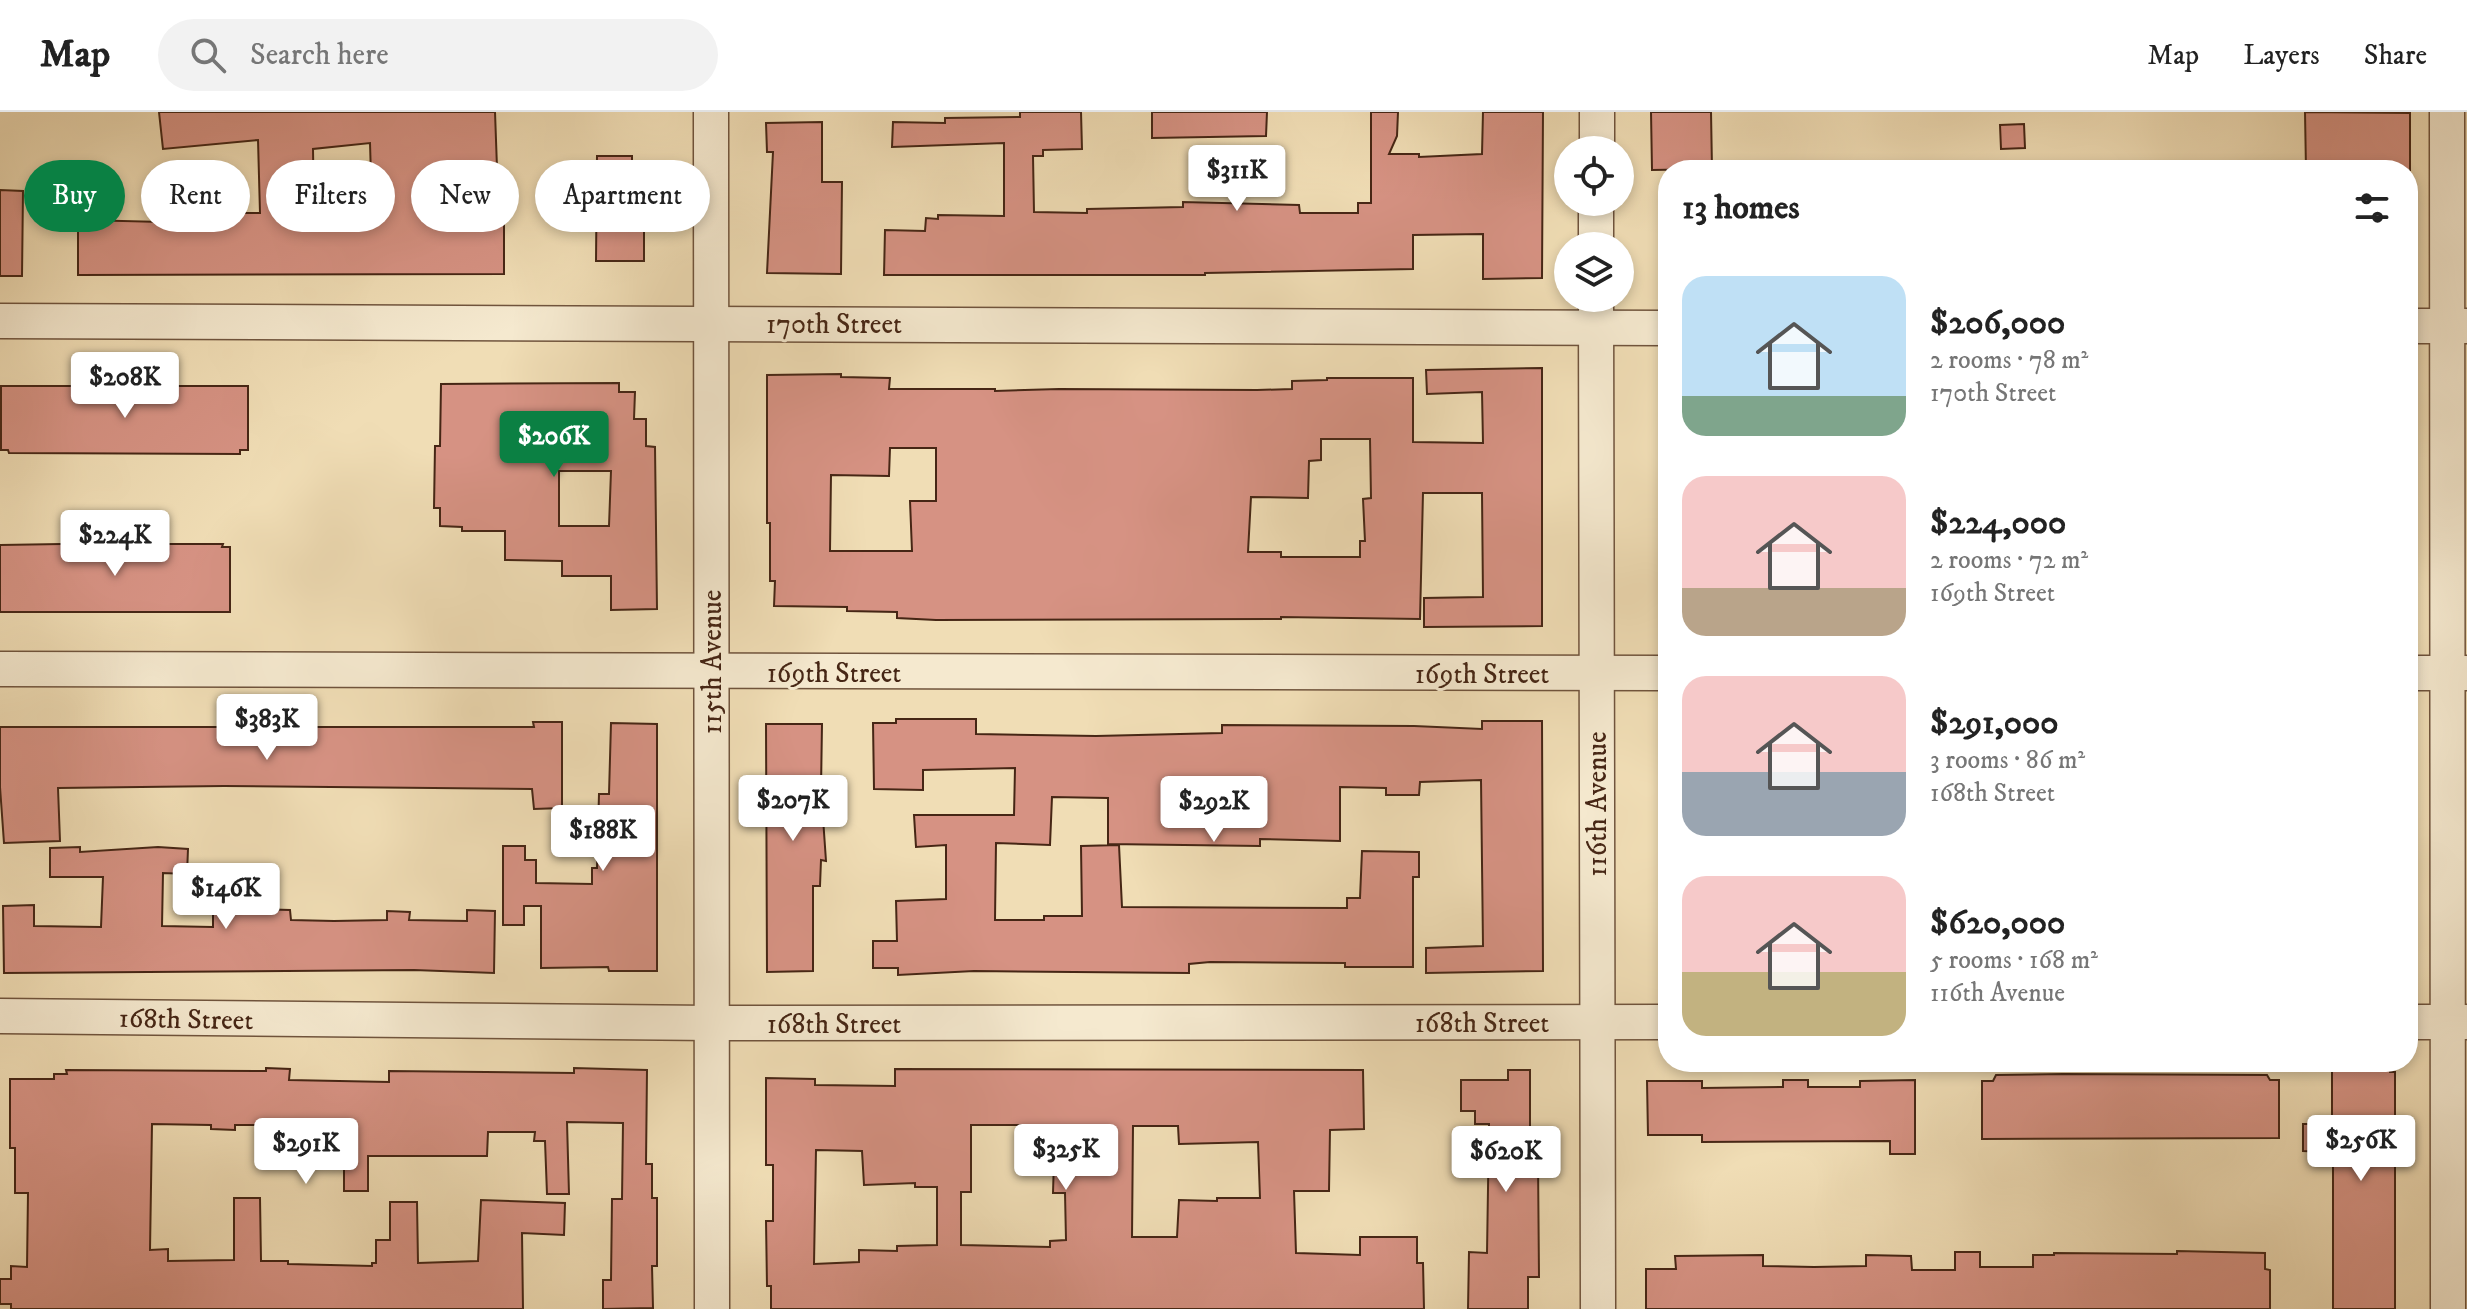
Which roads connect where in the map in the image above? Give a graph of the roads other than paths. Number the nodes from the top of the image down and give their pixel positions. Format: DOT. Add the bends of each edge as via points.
graph roads {
  1 [pos="711,112"];
  2 [pos="1597,112"];
  3 [pos="2447,112"];
  4 [pos="1597,136"];
  5 [pos="1596,313"];
  6 [pos="0,321"];
  7 [pos="712,323"];
  8 [pos="1658,326"];
  9 [pos="2418,326"];
  10 [pos="2457,326"];
  11 [pos="0,669"];
  12 [pos="711,672"];
  13 [pos="1596,673"];
  14 [pos="1658,673"];
  15 [pos="2418,673"];
  16 [pos="2458,673"];
  17 [pos="0,1016"];
  18 [pos="1596,1022"];
  19 [pos="1658,1022"];
  20 [pos="2418,1022"];
  21 [pos="2458,1022"];
  22 [pos="711,1023"];
  23 [pos="712,1309"];
  24 [pos="1598,1309"];
  25 [pos="2448,1309"];
  1 -- 7 [label="street, 115th Avenue"];
  2 -- 4 [label="street"];
  3 -- 10 [label="street"];
  5 -- 7 [label="street, 170th Street"];
  5 -- 8 [label="street, 170th Street"];
  5 -- 13 [label="street, 116th Avenue"];
  6 -- 7 [label="street, 170th Street"];
  7 -- 12 [label="street, 115th Avenue"];
  9 -- 10 [label="street"];
  10 -- 16 [label="street"];
  11 -- 12 [label="street, 169th Street"];
  12 -- 13 [label="street, 169th Street"];
  12 -- 22 [label="street, 115th Avenue"];
  13 -- 14 [label="street, 169th Street"];
  13 -- 18 [label="street, 116th Avenue"];
  15 -- 16 [label="street"];
  16 -- 21 [label="street"];
  17 -- 22 [label="street, 168th Street"];
  18 -- 19 [label="street, 168th Street"];
  18 -- 22 [label="street, 168th Street"];
  18 -- 24 [label="street, 116th Avenue"];
  20 -- 21 [label="street"];
  21 -- 25 [label="street"];
  22 -- 23 [label="street, 115th Avenue"];
}
